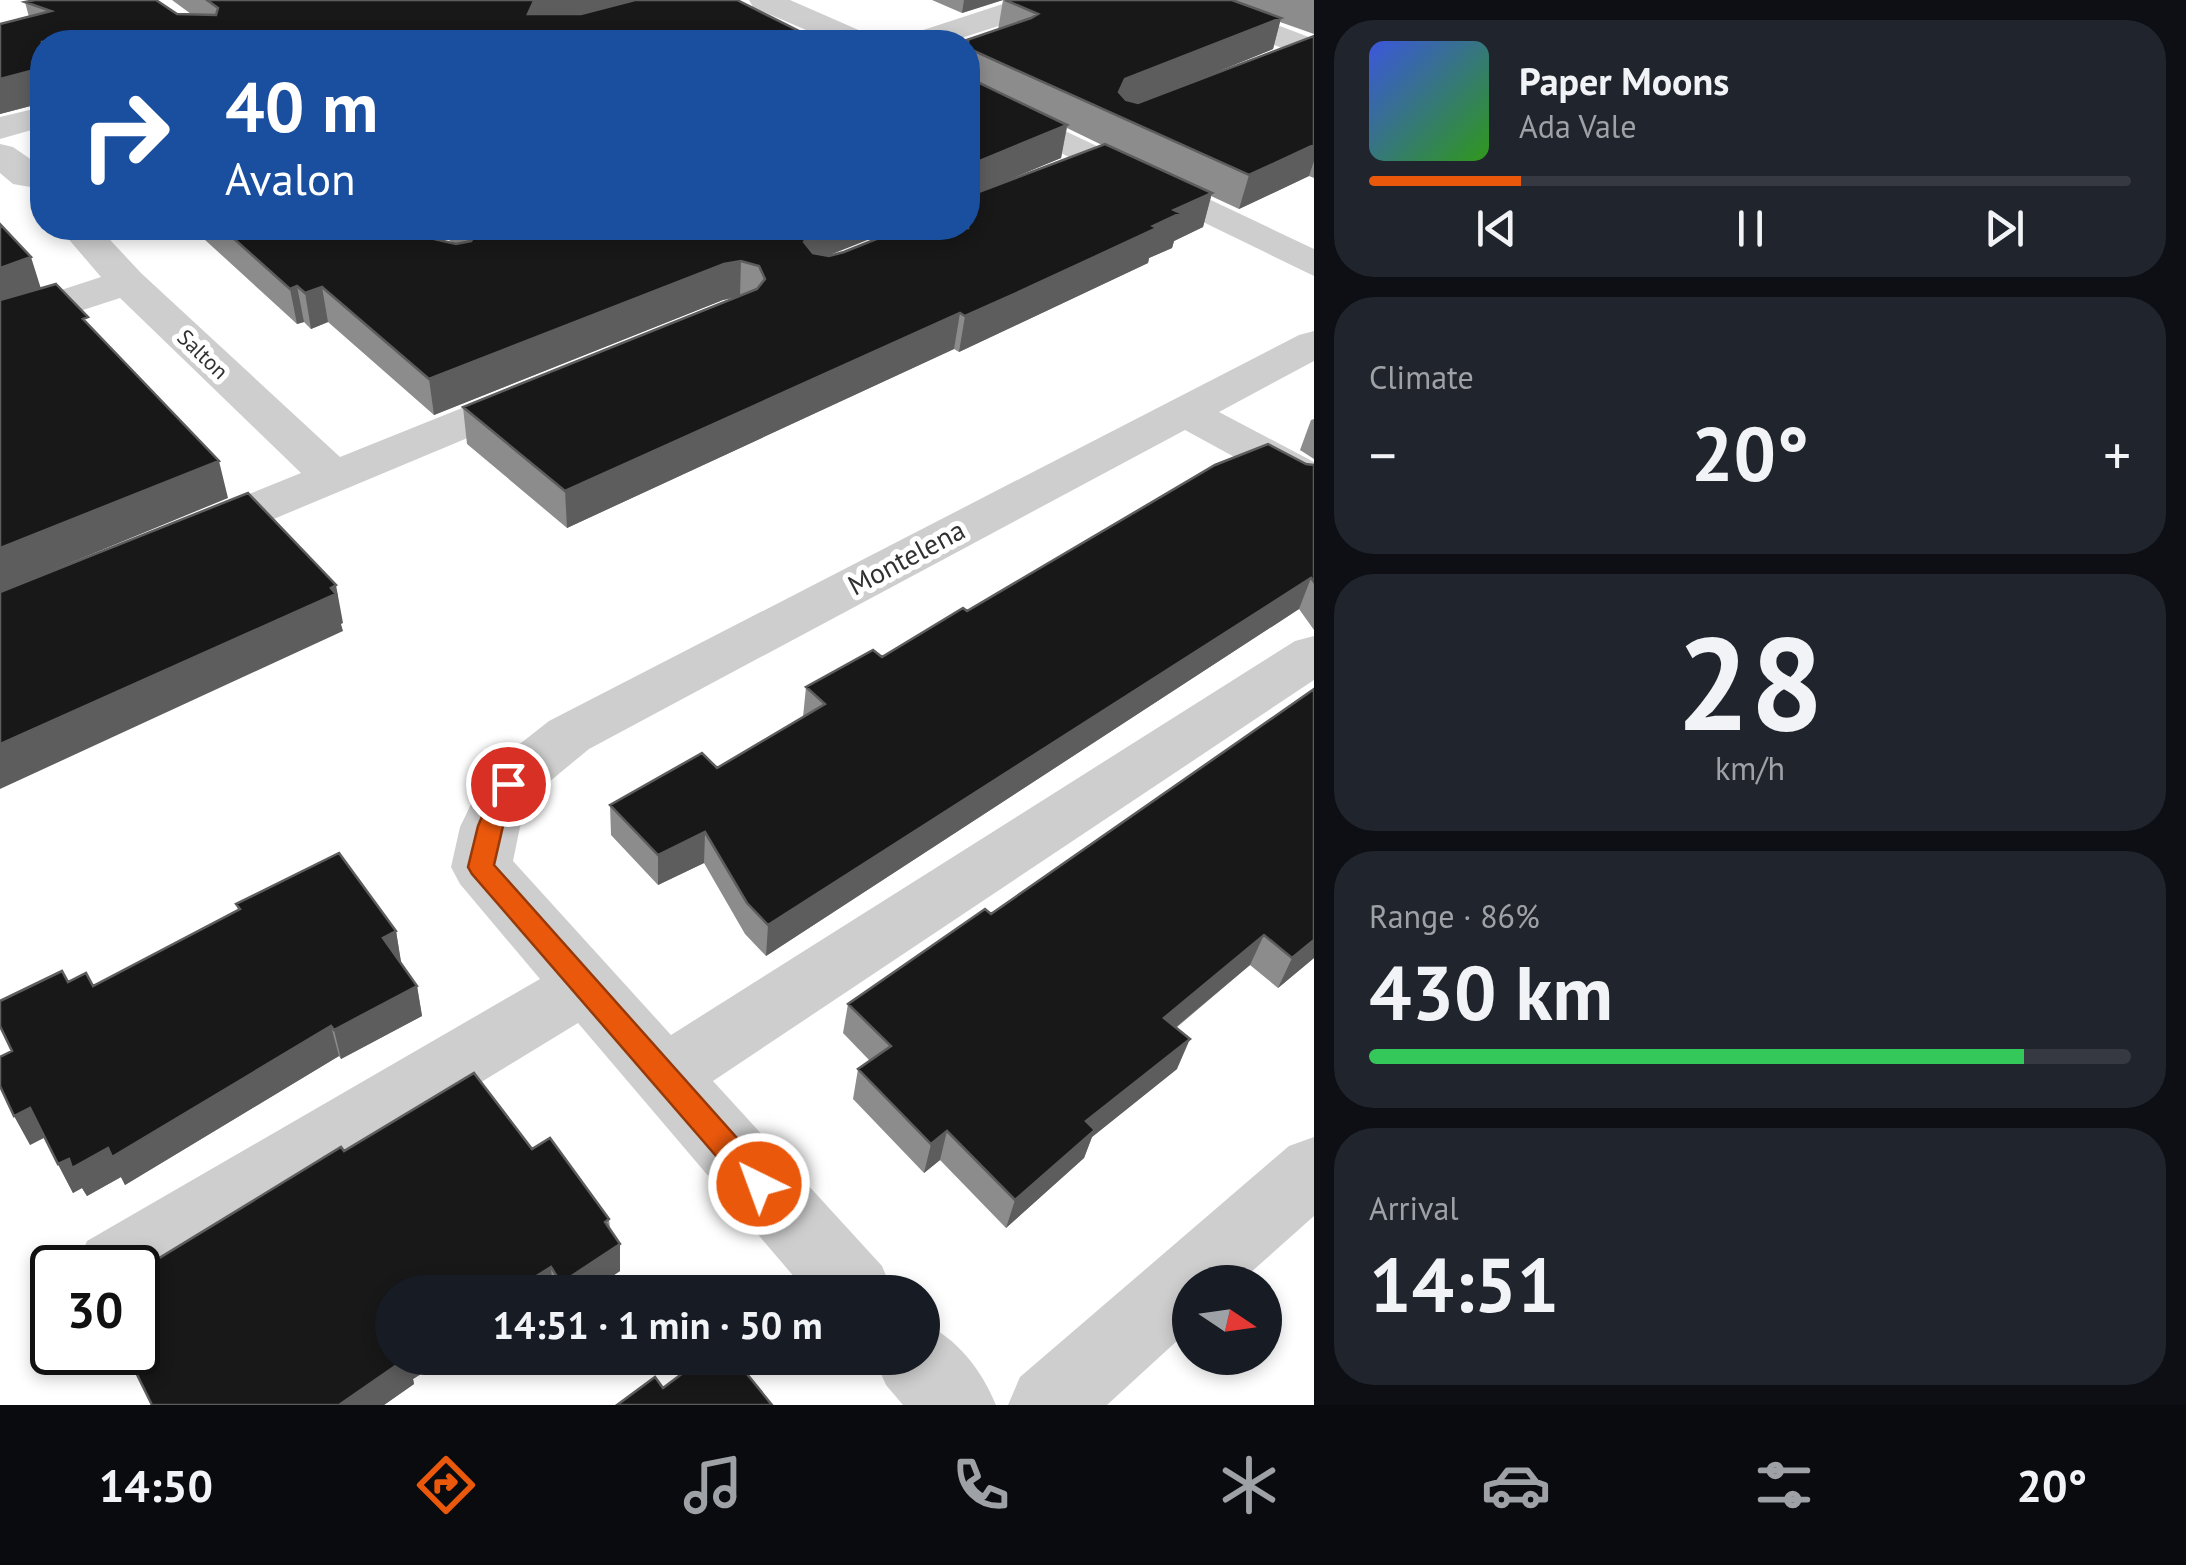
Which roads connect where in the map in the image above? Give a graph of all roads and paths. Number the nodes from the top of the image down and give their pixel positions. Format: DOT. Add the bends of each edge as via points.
graph roads {
  1 [pos="764,0"];
  2 [pos="1046,0"];
  3 [pos="1183,0"];
  4 [pos="832,30"];
  5 [pos="955,30"];
  6 [pos="1312,49"];
  7 [pos="1275,64"];
  8 [pos="980,101"];
  9 [pos="30,119"];
  10 [pos="0,128"];
  11 [pos="0,154"];
  12 [pos="1099,160"];
  13 [pos="30,176"];
  14 [pos="1050,180"];
  15 [pos="89,240"];
  16 [pos="1314,264"];
  17 [pos="128,282"];
  18 [pos="0,324"];
  19 [pos="1314,344"];
  20 [pos="572,379"];
  21 [pos="1184,411"];
  22 [pos="332,476"];
  23 [pos="1314,480"];
  24 [pos="157,550"];
  25 [pos="1314,654"];
  26 [pos="586,984"];
  27 [pos="663,1077"];
  28 [pos="1314,1169"];
  29 [pos="149,1245"];
  30 [pos="841,1275"];
  31 [pos="929,1375"];
  32 [pos="956,1405"];
  33 [pos="1048,1405"];
  1 -- 4 [label="street"];
  2 -- 5 [label="street"];
  3 -- 6 [label="street"];
  6 -- 7 [label="street"];
  8 -- 12 [label="street"];
  9 -- 10 [label="street"];
  11 -- 13 [label="street"];
  12 -- 14 [label="street"];
  12 -- 16 [label="street"];
  15 -- 17 [label="street, Salton"];
  17 -- 18 [label="street"];
  17 -- 22 [label="street, Salton"];
  19 -- 21 [label="street, Montelena"];
  20 -- 22 [label="street"];
  21 -- 23 [label="street"];
  21 -- 26 [label="street, Montelena" via="569,735 508,784 481,867"];
  22 -- 24 [label="street"];
  25 -- 27 [label="street"];
  26 -- 27 [label="street"];
  26 -- 29 [label="street"];
  27 -- 30 [label="street"];
  28 -- 33 [label="street"];
  31 -- 32 [label="street"];
}
